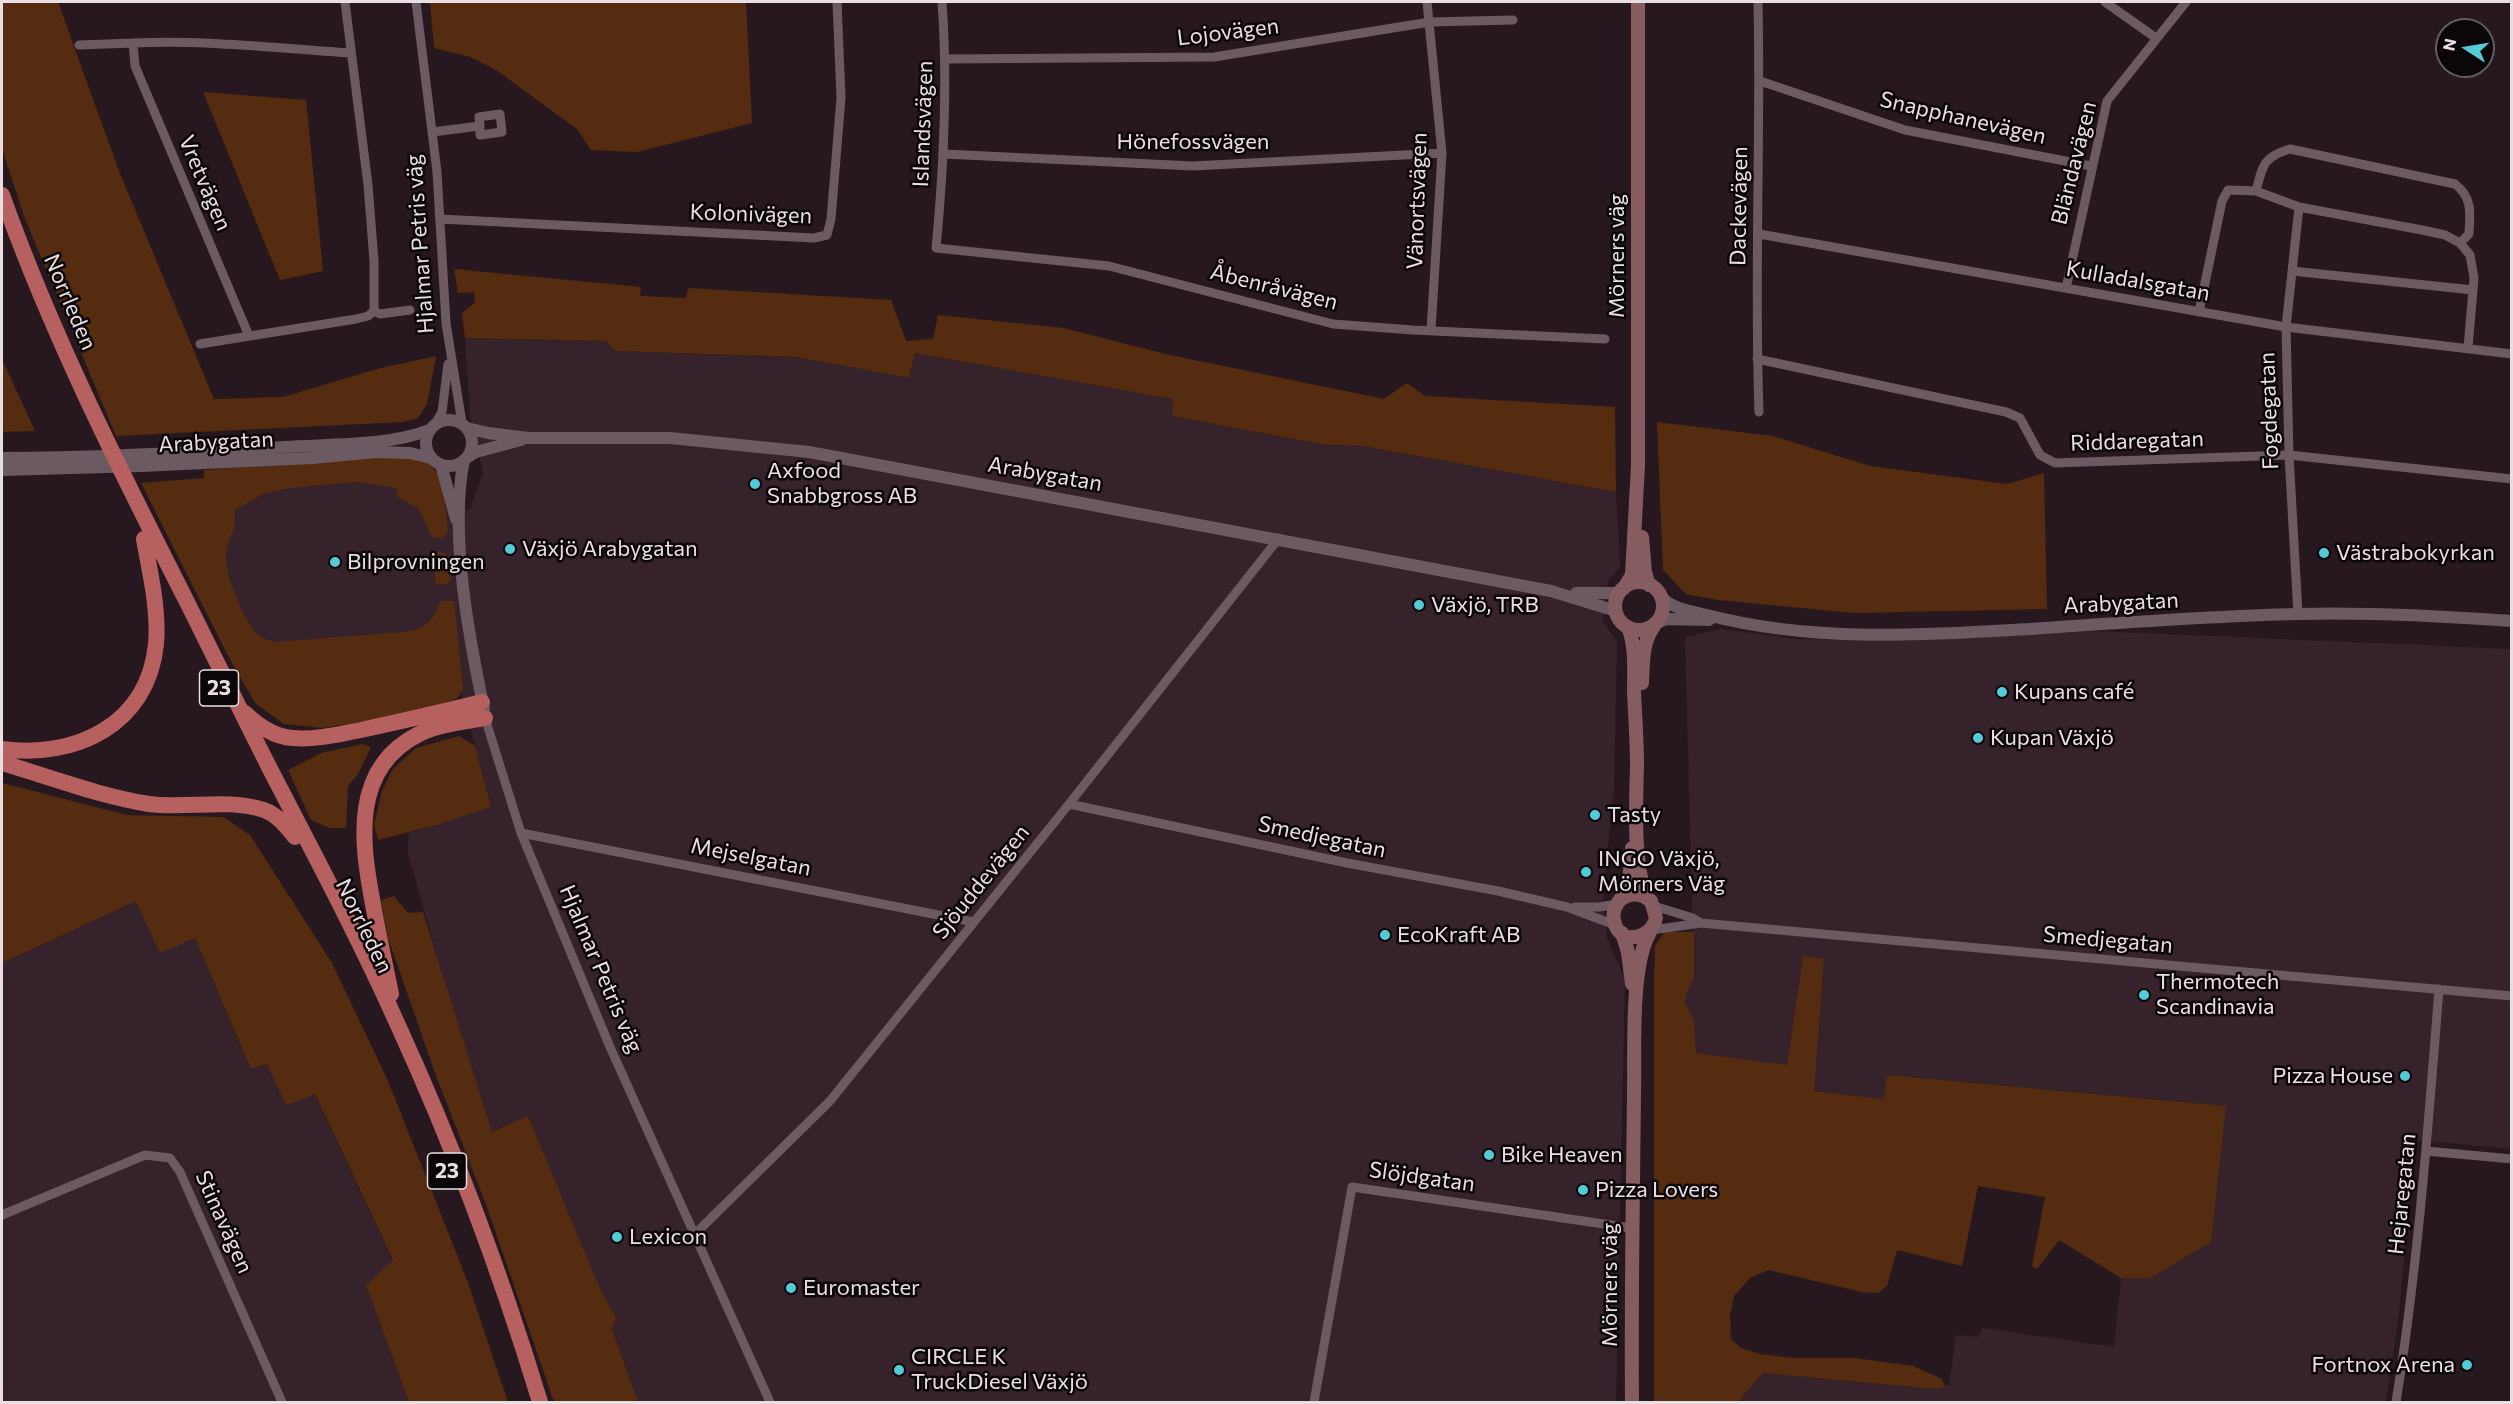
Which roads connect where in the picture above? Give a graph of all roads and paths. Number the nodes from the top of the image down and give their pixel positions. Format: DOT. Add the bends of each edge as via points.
graph roads {
  1 [pos="345,2"];
  2 [pos="416,2"];
  3 [pos="837,2"];
  4 [pos="942,2"];
  5 [pos="1427,2"];
  6 [pos="1640,2"];
  7 [pos="1758,2"];
  8 [pos="2105,2"];
  9 [pos="2186,2"];
  10 [pos="1513,20"];
  11 [pos="1430,22"];
  12 [pos="2156,38"];
  13 [pos="132,43"];
  14 [pos="79,45"];
  15 [pos="351,52"];
  16 [pos="946,59"];
  17 [pos="1760,81"];
  18 [pos="480,126"];
  19 [pos="432,132"];
  20 [pos="1442,153"];
  21 [pos="944,154"];
  22 [pos="2091,166"];
  23 [pos="2256,191"];
  24 [pos="2,195"];
  25 [pos="2299,207"];
  26 [pos="440,219"];
  27 [pos="2,224"];
  28 [pos="1759,234"];
  29 [pos="2460,243"];
  30 [pos="936,248"];
  31 [pos="2292,271"];
  32 [pos="2066,288"];
  33 [pos="2473,290"];
  34 [pos="410,310"];
  35 [pos="374,311"];
  36 [pos="2199,312"];
  37 [pos="2286,327"];
  38 [pos="1431,330"];
  39 [pos="249,336"];
  40 [pos="1605,339"];
  41 [pos="200,344"];
  42 [pos="2468,348"];
  43 [pos="449,353"];
  44 [pos="2511,354"];
  45 [pos="1757,359"];
  46 [pos="1759,412"];
  47 [pos="465,425"];
  48 [pos="95,427"];
  49 [pos="432,427"];
  50 [pos="528,438"];
  51 [pos="2289,455"];
  52 [pos="2,458"];
  53 [pos="466,459"];
  54 [pos="436,461"];
  55 [pos="1638,465"];
  56 [pos="2,470"];
  57 [pos="2511,479"];
  58 [pos="124,488"];
  59 [pos="459,532"];
  60 [pos="1279,538"];
  61 [pos="144,539"];
  62 [pos="1649,585"];
  63 [pos="1622,590"];
  64 [pos="1551,591"];
  65 [pos="1661,597"];
  66 [pos="1616,611"];
  67 [pos="2298,614"];
  68 [pos="1733,621"];
  69 [pos="2511,621"];
  70 [pos="1655,624"];
  71 [pos="1628,627"];
  72 [pos="241,710"];
  73 [pos="484,710"];
  74 [pos="1637,748"];
  75 [pos="2,749"];
  76 [pos="2,763"];
  77 [pos="1070,804"];
  78 [pos="1636,820"];
  79 [pos="521,833"];
  80 [pos="295,837"];
  81 [pos="1618,902"];
  82 [pos="1650,902"];
  83 [pos="1567,907"];
  84 [pos="974,922"];
  85 [pos="1701,923"];
  86 [pos="1618,929"];
  87 [pos="1651,931"];
  88 [pos="2439,989"];
  89 [pos="2511,996"];
  90 [pos="1635,1023"];
  91 [pos="398,1024"];
  92 [pos="2426,1151"];
  93 [pos="2511,1159"];
  94 [pos="2,1215"];
  95 [pos="1631,1228"];
  96 [pos="696,1233"];
  97 [pos="282,1402"];
  98 [pos="529,1402"];
  99 [pos="540,1402"];
  100 [pos="770,1402"];
  101 [pos="1314,1402"];
  102 [pos="1632,1402"];
  103 [pos="2396,1402"];
  1 -- 15 [label="street"];
  2 -- 19 [label="street, Hjalmar Petris väg"];
  3 -- 26 [label="street, Kolonivägen" via="841,98 827,235 814,238"];
  4 -- 16 [label="street, Islandsvägen"];
  5 -- 11 [label="street, Vänortsvägen"];
  6 -- 55 [label="main road, Mörners väg"];
  7 -- 17 [label="street, Dackevägen"];
  8 -- 12 [label="street"];
  9 -- 12 [label="street, Bländavägen"];
  10 -- 11 [label="street, Lojovägen"];
  11 -- 16 [label="street, Lojovägen" via="1214,57"];
  11 -- 20 [label="street, Vänortsvägen"];
  12 -- 22 [label="street, Bländavägen" via="2107,101"];
  13 -- 14 [label="street"];
  13 -- 15 [label="street" via="240,44"];
  13 -- 39 [label="street, Vretvägen" via="135,66"];
  15 -- 35 [label="street" via="369,185"];
  16 -- 21 [label="street, Islandsvägen"];
  17 -- 22 [label="street, Snapphanevägen" via="1905,130"];
  17 -- 28 [label="street, Dackevägen"];
  18 -- 19 [label="street, Hjalmar Petris väg"];
  19 -- 26 [label="street, Hjalmar Petris väg"];
  20 -- 21 [label="street, Hönefossvägen" via="1193,166"];
  20 -- 38 [label="street, Vänortsvägen"];
  21 -- 30 [label="street, Islandsvägen"];
  22 -- 32 [label="street, Bländavägen"];
  23 -- 25 [label="street"];
  23 -- 29 [label="street" via="2264,163 2276,153 2290,149 2455,184 2470,205 2469,234"];
  23 -- 36 [label="street" via="2228,190 2222,201"];
  24 -- 48 [label="highway, Norrleden / 23"];
  25 -- 29 [label="street" via="2445,235"];
  25 -- 31 [label="street, Fogdegatan"];
  26 -- 43 [label="street, Hjalmar Petris väg"];
  27 -- 48 [label="highway, Norrleden / 23" via="45,331"];
  28 -- 32 [label="street, Kulladalsgatan"];
  28 -- 45 [label="street, Dackevägen"];
  29 -- 33 [label="street" via="2470,255"];
  30 -- 38 [label="street, Åbenråvägen" via="1109,266 1333,324"];
  31 -- 33 [label="street"];
  31 -- 37 [label="street, Fogdegatan"];
  32 -- 36 [label="street, Kulladalsgatan"];
  33 -- 42 [label="street"];
  34 -- 35 [label="street" via="380,314"];
  35 -- 39 [label="street" via="356,319"];
  36 -- 37 [label="street, Kulladalsgatan"];
  37 -- 42 [label="street, Kulladalsgatan"];
  37 -- 51 [label="street, Fogdegatan"];
  38 -- 40 [label="street, Åbenråvägen"];
  39 -- 41 [label="street"];
  42 -- 44 [label="street, Kulladalsgatan"];
  43 -- 47 [label="street, Hjalmar Petris väg"];
  43 -- 49 [label="street, Hjalmar Petris väg" via="442,412"];
  45 -- 46 [label="street, Dackevägen"];
  45 -- 51 [label="street, Riddaregatan" via="2006,412 2020,418 2040,455 2055,463"];
  47 -- 49 [label="street" via="448,419"];
  47 -- 50 [label="street, Arabygatan" via="488,433"];
  47 -- 53 [label="street" via="473,442"];
  48 -- 58 [label="highway, 23"];
  49 -- 52 [label="street, Arabygatan" via="410,437 346,443"];
  49 -- 54 [label="street" via="425,444"];
  50 -- 53 [label="street, Arabygatan" via="476,452"];
  50 -- 60 [label="street, Arabygatan" via="670,438 808,452"];
  51 -- 57 [label="street, Riddaregatan"];
  51 -- 67 [label="street, Fogdegatan"];
  53 -- 54 [label="street" via="453,466"];
  53 -- 59 [label="street, Hjalmar Petris väg"];
  54 -- 56 [label="street, Arabygatan" via="410,453 376,452"];
  54 -- 59 [label="street, Hjalmar Petris väg"];
  55 -- 62 [label="main road, Mörners väg" via="1644,572"];
  55 -- 63 [label="main road, Mörners väg" via="1632,575"];
  58 -- 61 [label="highway, Norrleden / 23"];
  58 -- 72 [label="highway, Norrleden / 23"];
  59 -- 73 [label="street, Hjalmar Petris väg"];
  60 -- 64 [label="street, Arabygatan"];
  60 -- 77 [label="street, Sjöuddevägen"];
  61 -- 75 [label="highway" via="156,645 151,666 132,703 103,732 84,741 44,752"];
  61 -- 80 [label="highway, Norrleden / 23"];
  62 -- 63 [label="main road" via="1640,582"];
  62 -- 65 [label="main road"];
  63 -- 64 [label="street, Arabygatan" via="1602,594"];
  63 -- 66 [label="main road"];
  64 -- 66 [label="street, Arabygatan"];
  65 -- 68 [label="street, Arabygatan" via="1678,607"];
  65 -- 70 [label="main road" via="1663,612"];
  66 -- 71 [label="main road"];
  67 -- 68 [label="street, Arabygatan" via="1912,636 1801,633"];
  67 -- 69 [label="street, Arabygatan" via="2395,614"];
  68 -- 70 [label="street, Arabygatan" via="1673,619"];
  70 -- 71 [label="main road" via="1637,630"];
  70 -- 74 [label="main road" via="1645,644"];
  71 -- 74 [label="main road"];
  72 -- 73 [label="highway" via="279,735 308,738"];
  72 -- 91 [label="highway, Norrleden / 23"];
  73 -- 79 [label="street, Hjalmar Petris väg"];
  73 -- 91 [label="highway" via="413,737 386,760 370,789 364,826 366,861"];
  74 -- 78 [label="main road"];
  76 -- 80 [label="highway" via="139,802 262,809 280,819"];
  77 -- 83 [label="street, Smedjegatan"];
  77 -- 84 [label="street, Sjöuddevägen"];
  78 -- 81 [label="main road" via="1630,871"];
  78 -- 82 [label="main road" via="1640,872"];
  79 -- 84 [label="street, Mejselgatan"];
  79 -- 96 [label="street, Hjalmar Petris väg" via="610,1047"];
  80 -- 98 [label="highway, Norrleden / 23" via="378,1008 428,1124 490,1284"];
  81 -- 82 [label="main road" via="1634,894"];
  81 -- 83 [label="street, Smedjegatan" via="1599,907"];
  81 -- 86 [label="main road" via="1613,914"];
  82 -- 85 [label="street, Smedjegatan"];
  82 -- 87 [label="main road" via="1656,918"];
  83 -- 86 [label="street, Smedjegatan"];
  84 -- 96 [label="street, Sjöuddevägen" via="830,1101"];
  85 -- 87 [label="street, Smedjegatan"];
  85 -- 88 [label="street, Smedjegatan"];
  86 -- 87 [label="main road" via="1634,938"];
  86 -- 90 [label="main road, Mörners väg" via="1630,961"];
  87 -- 90 [label="main road, Mörners väg" via="1642,948"];
  88 -- 89 [label="street, Smedjegatan"];
  88 -- 92 [label="street, Hejaregatan"];
  90 -- 95 [label="main road, Mörners väg"];
  91 -- 99 [label="highway, Norrleden / 23" via="444,1132"];
  92 -- 93 [label="street"];
  92 -- 103 [label="street, Hejaregatan" via="2407,1336"];
  94 -- 97 [label="street, Stinavägen" via="145,1155 170,1158 180,1172"];
  95 -- 101 [label="street, Slöjdgatan" via="1352,1187"];
  95 -- 102 [label="main road, Mörners väg"];
  96 -- 100 [label="street, Hjalmar Petris väg"];
}
